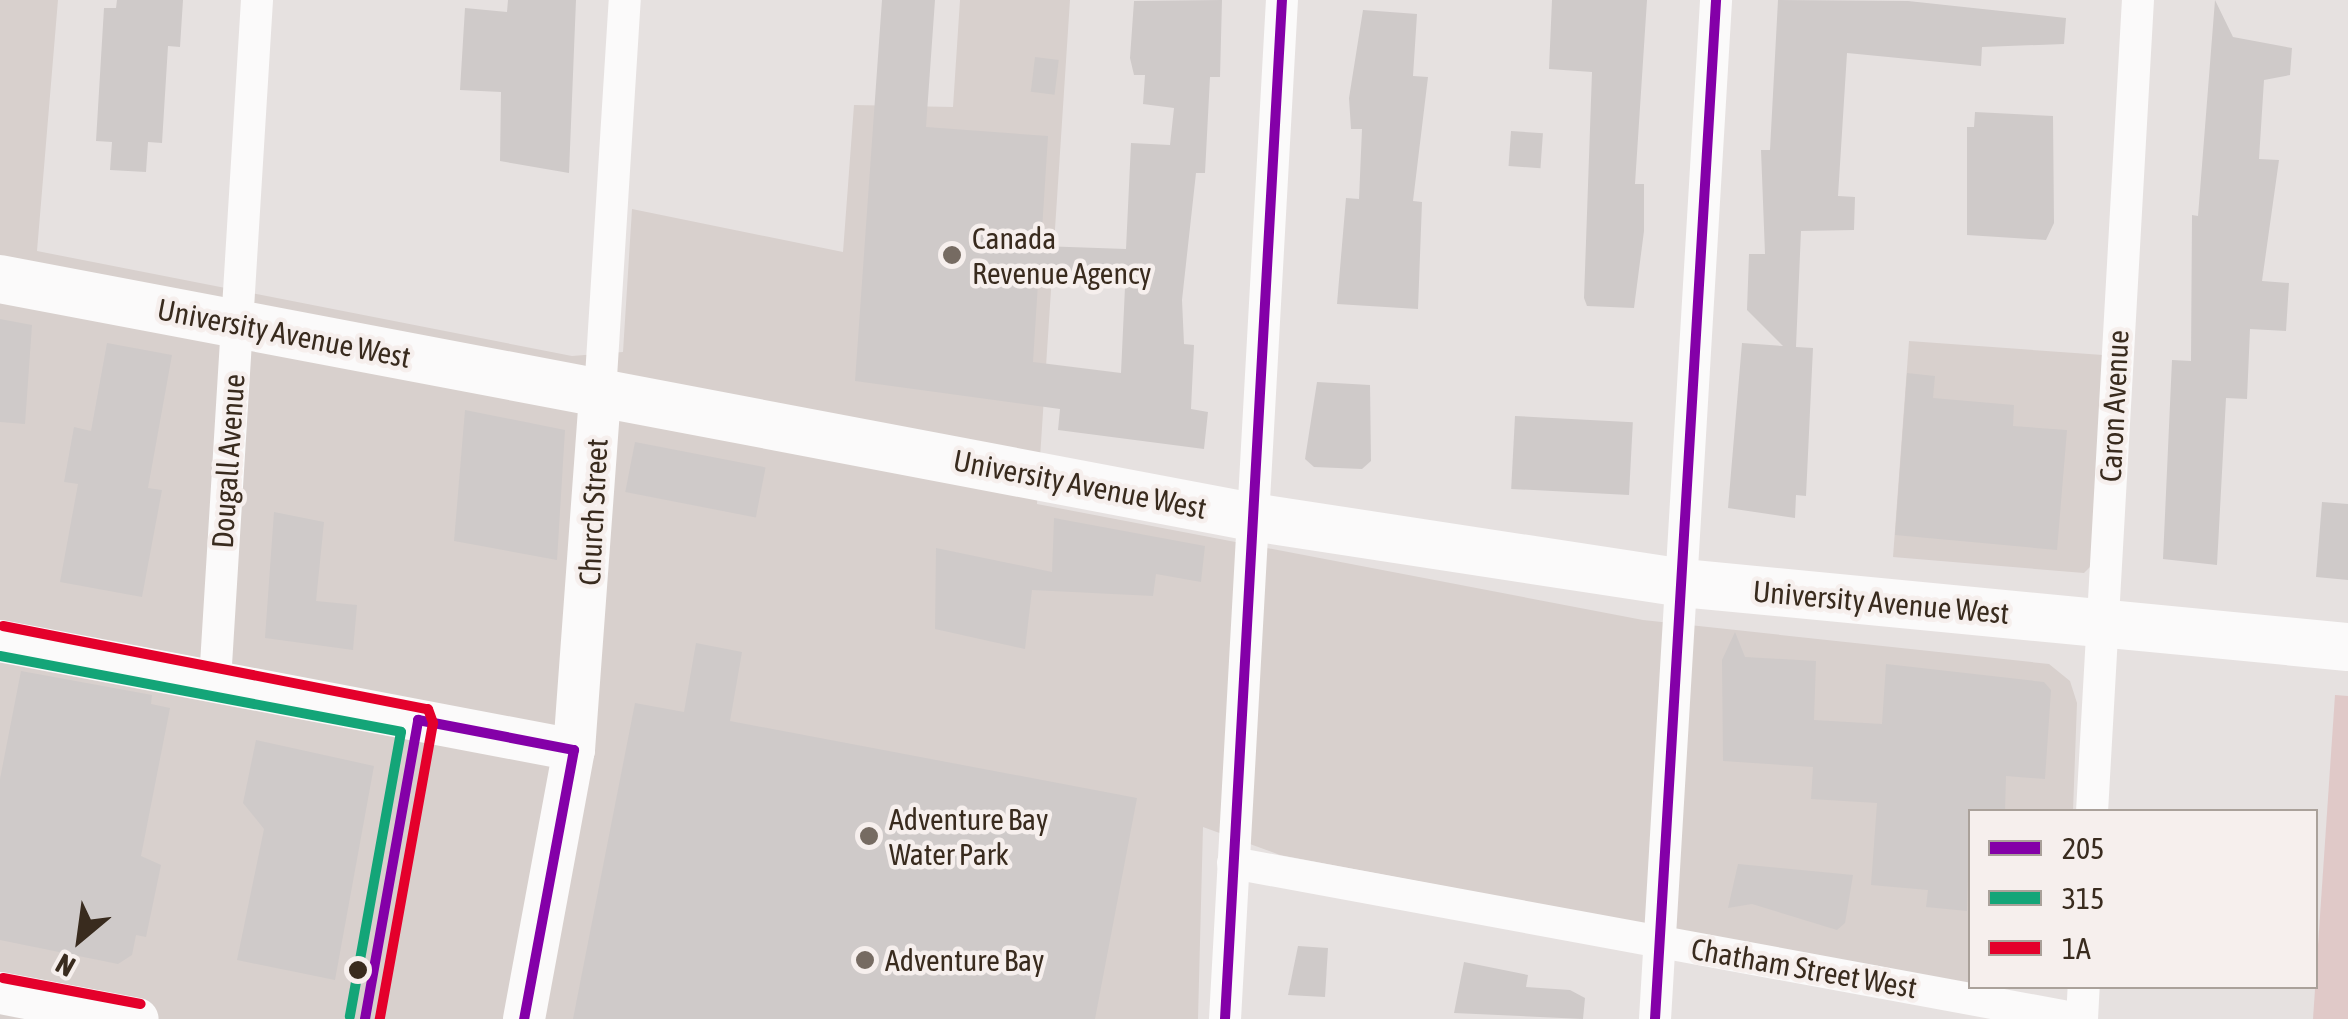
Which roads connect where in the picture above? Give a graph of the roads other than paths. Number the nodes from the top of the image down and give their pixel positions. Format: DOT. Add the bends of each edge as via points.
graph roads {
  1 [pos="257,0"];
  2 [pos="624,0"];
  3 [pos="1282,0"];
  4 [pos="1716,0"];
  5 [pos="2138,0"];
  6 [pos="0,279"];
  7 [pos="237,324"];
  8 [pos="600,393"];
  9 [pos="1252,517"];
  10 [pos="1682,582"];
  11 [pos="2101,623"];
  12 [pos="0,642"];
  13 [pos="2348,648"];
  14 [pos="215,682"];
  15 [pos="574,750"];
  16 [pos="2092,809"];
  17 [pos="1233,863"];
  18 [pos="1660,942"];
  19 [pos="2084,989"];
  20 [pos="0,993"];
  21 [pos="138,1019"];
  22 [pos="524,1019"];
  23 [pos="1225,1019"];
  24 [pos="1655,1019"];
  25 [pos="2080,1019"];
  1 -- 7 [label="street, Dougall Avenue"];
  2 -- 8 [label="street, Church Street"];
  3 -- 9 [label="street"];
  4 -- 10 [label="street"];
  5 -- 11 [label="street, Caron Avenue"];
  6 -- 7 [label="main road, University Avenue West"];
  7 -- 8 [label="main road, University Avenue West"];
  7 -- 14 [label="street, Dougall Avenue"];
  8 -- 9 [label="main road, University Avenue West"];
  8 -- 15 [label="street, Church Street"];
  9 -- 10 [label="main road, University Avenue West"];
  9 -- 17 [label="street"];
  10 -- 11 [label="main road, University Avenue West"];
  10 -- 18 [label="street"];
  11 -- 13 [label="main road, University Avenue West"];
  11 -- 16 [label="street, Caron Avenue"];
  12 -- 14 [label="street"];
  14 -- 15 [label="street"];
  15 -- 22 [label="street, Church Street"];
  17 -- 18 [label="street, Chatham Street West"];
  17 -- 23 [label="street"];
  18 -- 24 [label="street"];
  18 -- 25 [label="street, Chatham Street West"];
  19 -- 25 [label="street"];
  20 -- 21 [label="street"];
}
